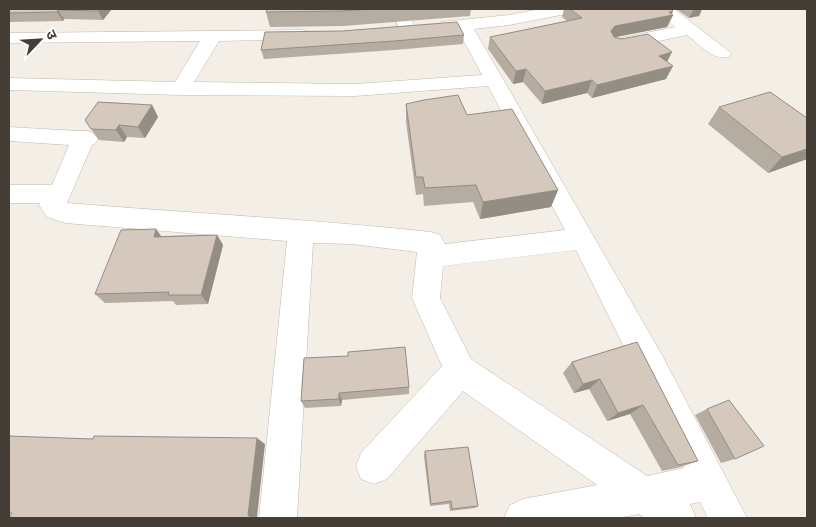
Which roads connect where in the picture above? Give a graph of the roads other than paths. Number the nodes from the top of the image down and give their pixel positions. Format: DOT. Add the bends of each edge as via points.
graph roads {
  1 [pos="400,9"];
  2 [pos="565,9"];
  3 [pos="663,9"];
  4 [pos="528,13"];
  5 [pos="463,24"];
  6 [pos="406,29"];
  7 [pos="690,29"];
  8 [pos="385,30"];
  9 [pos="319,34"];
  10 [pos="213,36"];
  11 [pos="9,38"];
  12 [pos="617,44"];
  13 [pos="722,53"];
  14 [pos="493,80"];
  15 [pos="9,84"];
  16 [pos="180,89"];
  17 [pos="9,134"];
  18 [pos="9,194"];
  19 [pos="60,194"];
  20 [pos="300,232"];
  21 [pos="583,239"];
  22 [pos="431,243"];
  23 [pos="460,370"];
  24 [pos="374,466"];
  25 [pos="709,482"];
  26 [pos="644,495"];
  27 [pos="278,518"];
  28 [pos="523,518"];
  29 [pos="677,518"];
  30 [pos="728,518"];
  1 -- 6 [label="street"];
  2 -- 4 [label="street"];
  3 -- 7 [label="street"];
  4 -- 5 [label="street"];
  5 -- 6 [label="street"];
  5 -- 14 [label="street"];
  6 -- 8 [label="street"];
  7 -- 12 [label="street"];
  7 -- 13 [label="street"];
  9 -- 10 [label="street"];
  10 -- 11 [label="street"];
  10 -- 16 [label="street"];
  14 -- 16 [label="street" via="355,90"];
  14 -- 21 [label="street"];
  15 -- 16 [label="street"];
  17 -- 19 [label="street" via="85,138"];
  18 -- 19 [label="street"];
  19 -- 20 [label="street" via="52,205 65,213"];
  20 -- 22 [label="street"];
  20 -- 27 [label="street"];
  21 -- 22 [label="street" via="444,255 436,252"];
  21 -- 25 [label="street"];
  22 -- 23 [label="street" via="426,298"];
  23 -- 24 [label="street"];
  23 -- 26 [label="street"];
  25 -- 26 [label="street"];
  25 -- 30 [label="street"];
  26 -- 28 [label="street"];
  26 -- 29 [label="street"];
}
